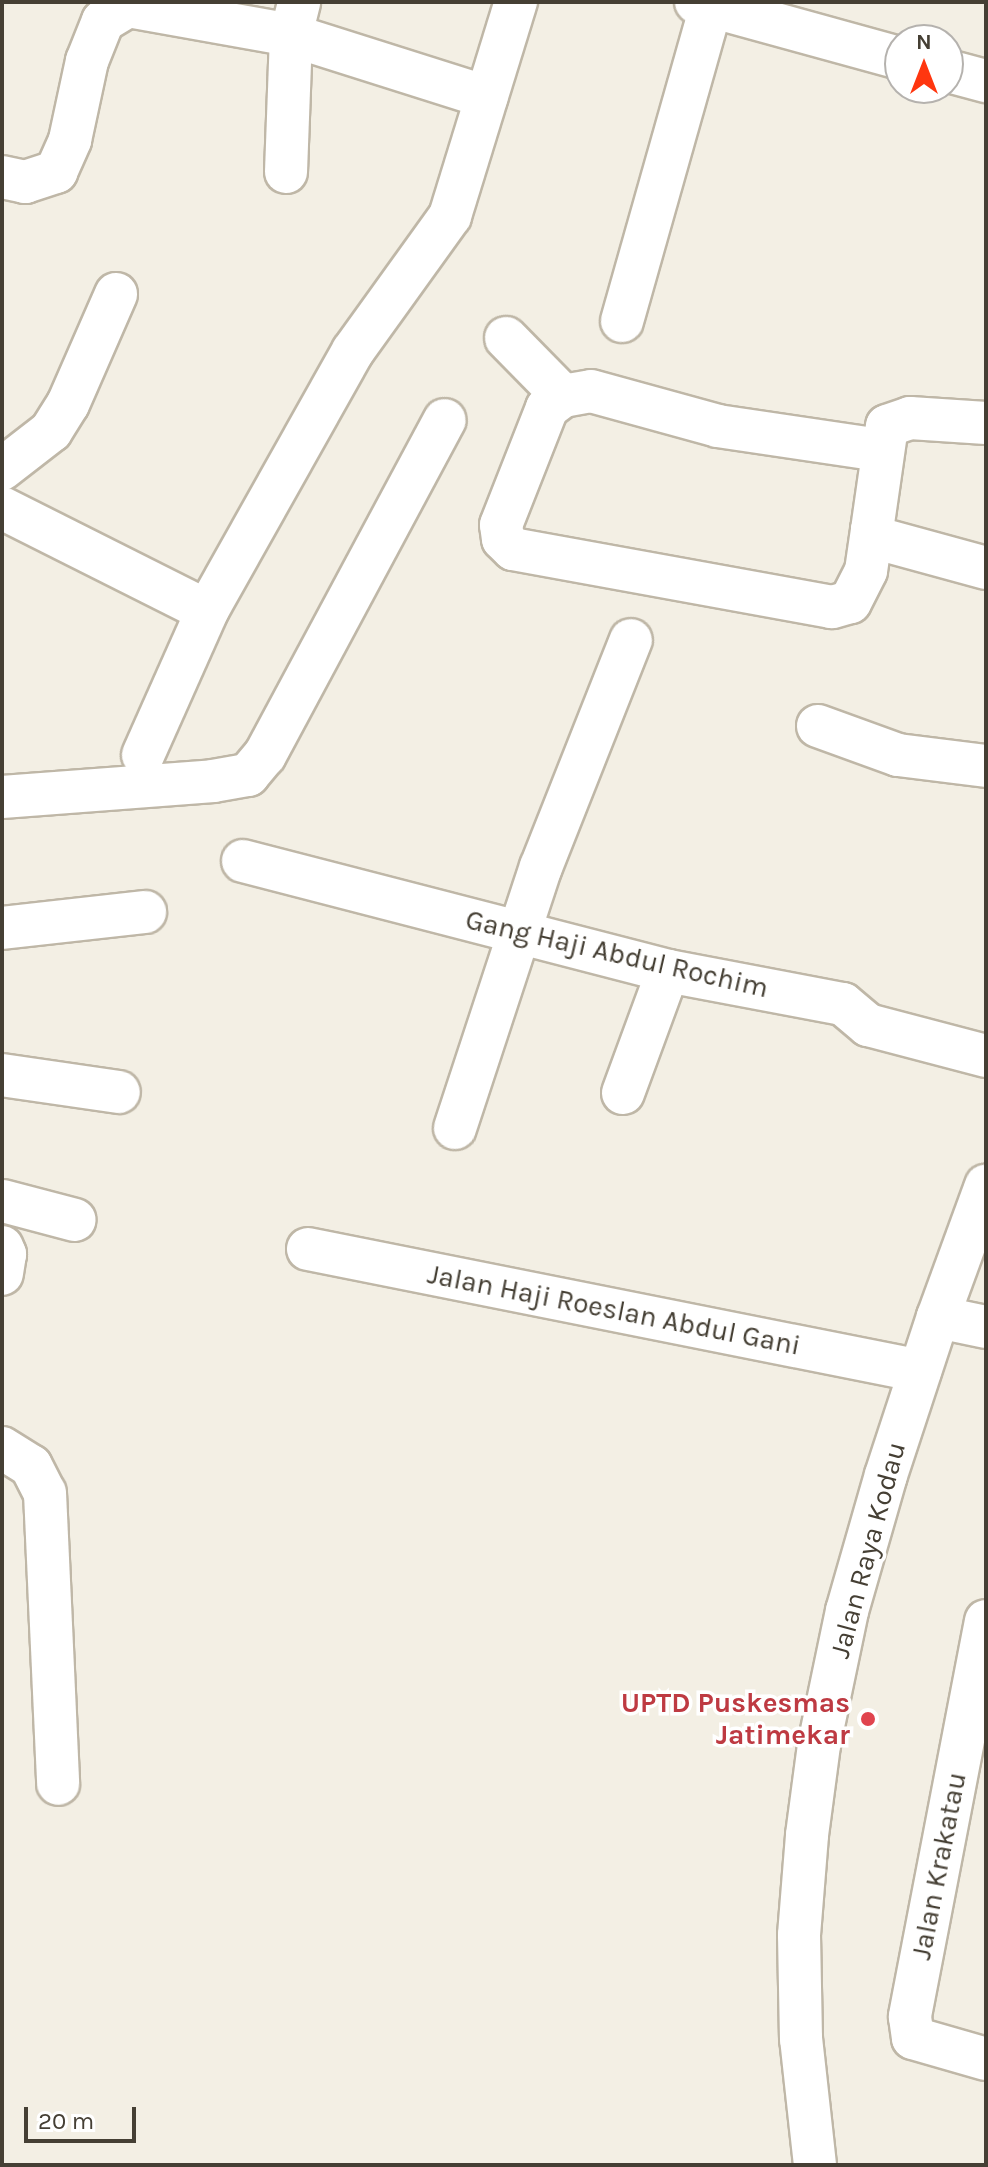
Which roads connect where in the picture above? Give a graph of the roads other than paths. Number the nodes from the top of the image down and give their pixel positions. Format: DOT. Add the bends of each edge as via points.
graph roads {
  1 [pos="516,2"];
  2 [pos="703,4"];
  3 [pos="295,18"];
  4 [pos="884,54"];
  5 [pos="964,75"];
  6 [pos="986,81"];
  7 [pos="486,97"];
  8 [pos="286,172"];
  9 [pos="2,177"];
  10 [pos="116,294"];
  11 [pos="622,321"];
  12 [pos="506,338"];
  13 [pos="563,396"];
  14 [pos="445,420"];
  15 [pos="986,423"];
  16 [pos="881,450"];
  17 [pos="2,469"];
  18 [pos="2,508"];
  19 [pos="872,530"];
  20 [pos="986,568"];
  21 [pos="207,611"];
  22 [pos="631,640"];
  23 [pos="818,726"];
  24 [pos="143,755"];
  25 [pos="986,766"];
  26 [pos="2,797"];
  27 [pos="243,861"];
  28 [pos="145,912"];
  29 [pos="2,928"];
  30 [pos="522,932"];
  31 [pos="668,971"];
  32 [pos="986,1056"];
  33 [pos="2,1075"];
  34 [pos="119,1092"];
  35 [pos="623,1093"];
  36 [pos="455,1128"];
  37 [pos="986,1186"];
  38 [pos="2,1195"];
  39 [pos="75,1220"];
  40 [pos="2,1247"];
  41 [pos="308,1249"];
  42 [pos="2,1274"];
  43 [pos="938,1317"];
  44 [pos="986,1327"];
  45 [pos="920,1371"];
  46 [pos="2,1448"];
  47 [pos="986,1621"];
  48 [pos="58,1784"];
  49 [pos="986,2059"];
  50 [pos="815,2165"];
  1 -- 7 [label="street"];
  2 -- 4 [label="street"];
  2 -- 11 [label="street"];
  3 -- 7 [label="street"];
  3 -- 8 [label="street"];
  3 -- 9 [label="street" via="128,6 103,21 56,172 25,182"];
  5 -- 6 [label="street"];
  7 -- 21 [label="street" via="450,216 353,351"];
  10 -- 17 [label="street" via="51,431"];
  12 -- 13 [label="street"];
  13 -- 16 [label="street" via="591,391 718,426"];
  13 -- 19 [label="street" via="547,408 501,525 503,539 513,549 832,607 850,602 866,571"];
  14 -- 26 [label="street" via="265,755 248,775"];
  15 -- 16 [label="street" via="910,418 887,426"];
  16 -- 19 [label="street"];
  18 -- 21 [label="street"];
  19 -- 20 [label="street" via="880,539"];
  21 -- 24 [label="street"];
  22 -- 30 [label="street" via="541,867"];
  23 -- 25 [label="street" via="898,755"];
  27 -- 30 [label="street, Gang Haji Abdul Rochim"];
  28 -- 29 [label="street"];
  30 -- 31 [label="street, Gang Haji Abdul Rochim"];
  30 -- 36 [label="street"];
  31 -- 32 [label="street, Gang Haji Abdul Rochim" via="843,1004 868,1025"];
  31 -- 35 [label="street"];
  33 -- 34 [label="street"];
  37 -- 43 [label="street, Jalan Raya Kodau"];
  38 -- 39 [label="street"];
  40 -- 42 [label="street"];
  41 -- 45 [label="street, Jalan Haji Roeslan Abdul Gani"];
  43 -- 44 [label="street"];
  43 -- 45 [label="street, Jalan Raya Kodau"];
  45 -- 50 [label="street, Jalan Raya Kodau" via="847,1611 819,1745 807,1835 799,1935 801,2025"];
  46 -- 48 [label="street" via="31,1466 45,1493"];
  47 -- 49 [label="street, Jalan Krakatau" via="910,2017 913,2038"];
}
